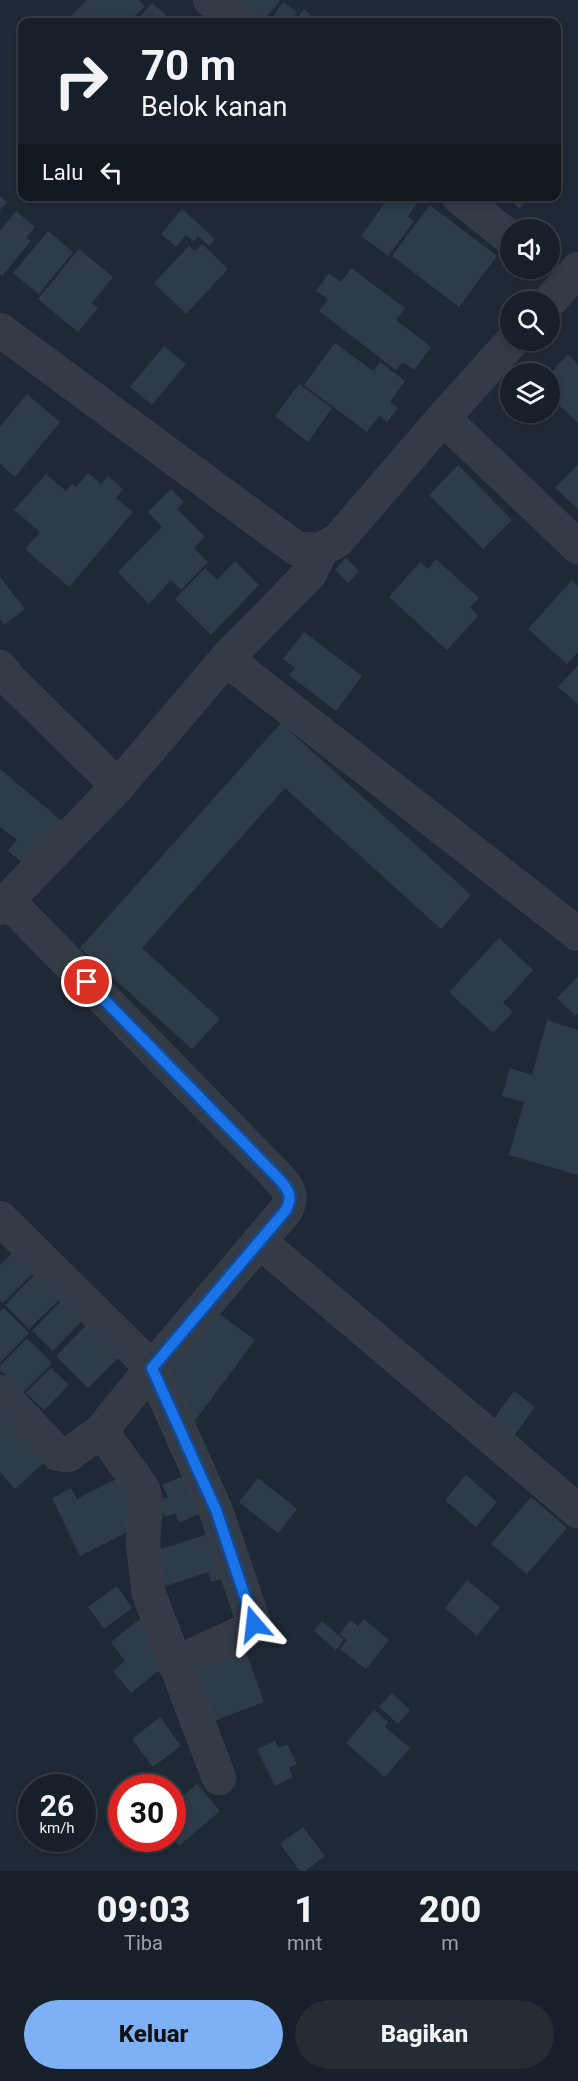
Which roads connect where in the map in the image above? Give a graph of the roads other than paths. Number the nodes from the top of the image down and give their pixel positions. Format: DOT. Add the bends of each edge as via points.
graph roads {
  1 [pos="210,0"];
  2 [pos="234,18"];
  3 [pos="464,201"];
  4 [pos="500,230"];
  5 [pos="0,330"];
  6 [pos="503,351"];
  7 [pos="443,418"];
  8 [pos="578,547"];
  9 [pos="321,550"];
  10 [pos="226,659"];
  11 [pos="0,667"];
  12 [pos="118,786"];
  13 [pos="4,904"];
  14 [pos="578,934"];
  15 [pos="0,1218"];
  16 [pos="259,1241"];
  17 [pos="152,1368"];
  18 [pos="0,1392"];
  19 [pos="101,1431"];
  20 [pos="578,1511"];
  21 [pos="174,1664"];
  22 [pos="219,1778"];
  1 -- 2 [label="street"];
  3 -- 4 [label="street"];
  5 -- 9 [label="street" via="297,549"];
  6 -- 7 [label="street"];
  7 -- 8 [label="street"];
  7 -- 9 [label="street" via="338,540"];
  9 -- 10 [label="street" via="310,572"];
  10 -- 12 [label="street"];
  10 -- 14 [label="street"];
  11 -- 12 [label="street"];
  12 -- 13 [label="street"];
  13 -- 16 [label="street" via="288,1190 291,1197 286,1210"];
  15 -- 17 [label="street"];
  16 -- 17 [label="street"];
  16 -- 20 [label="street"];
  17 -- 19 [label="street"];
  17 -- 21 [label="street" via="216,1510 253,1620 253,1627 248,1630"];
  18 -- 19 [label="street" via="58,1454 73,1453"];
  19 -- 21 [label="street" via="144,1492 142,1533 147,1583"];
  21 -- 22 [label="street"];
}
